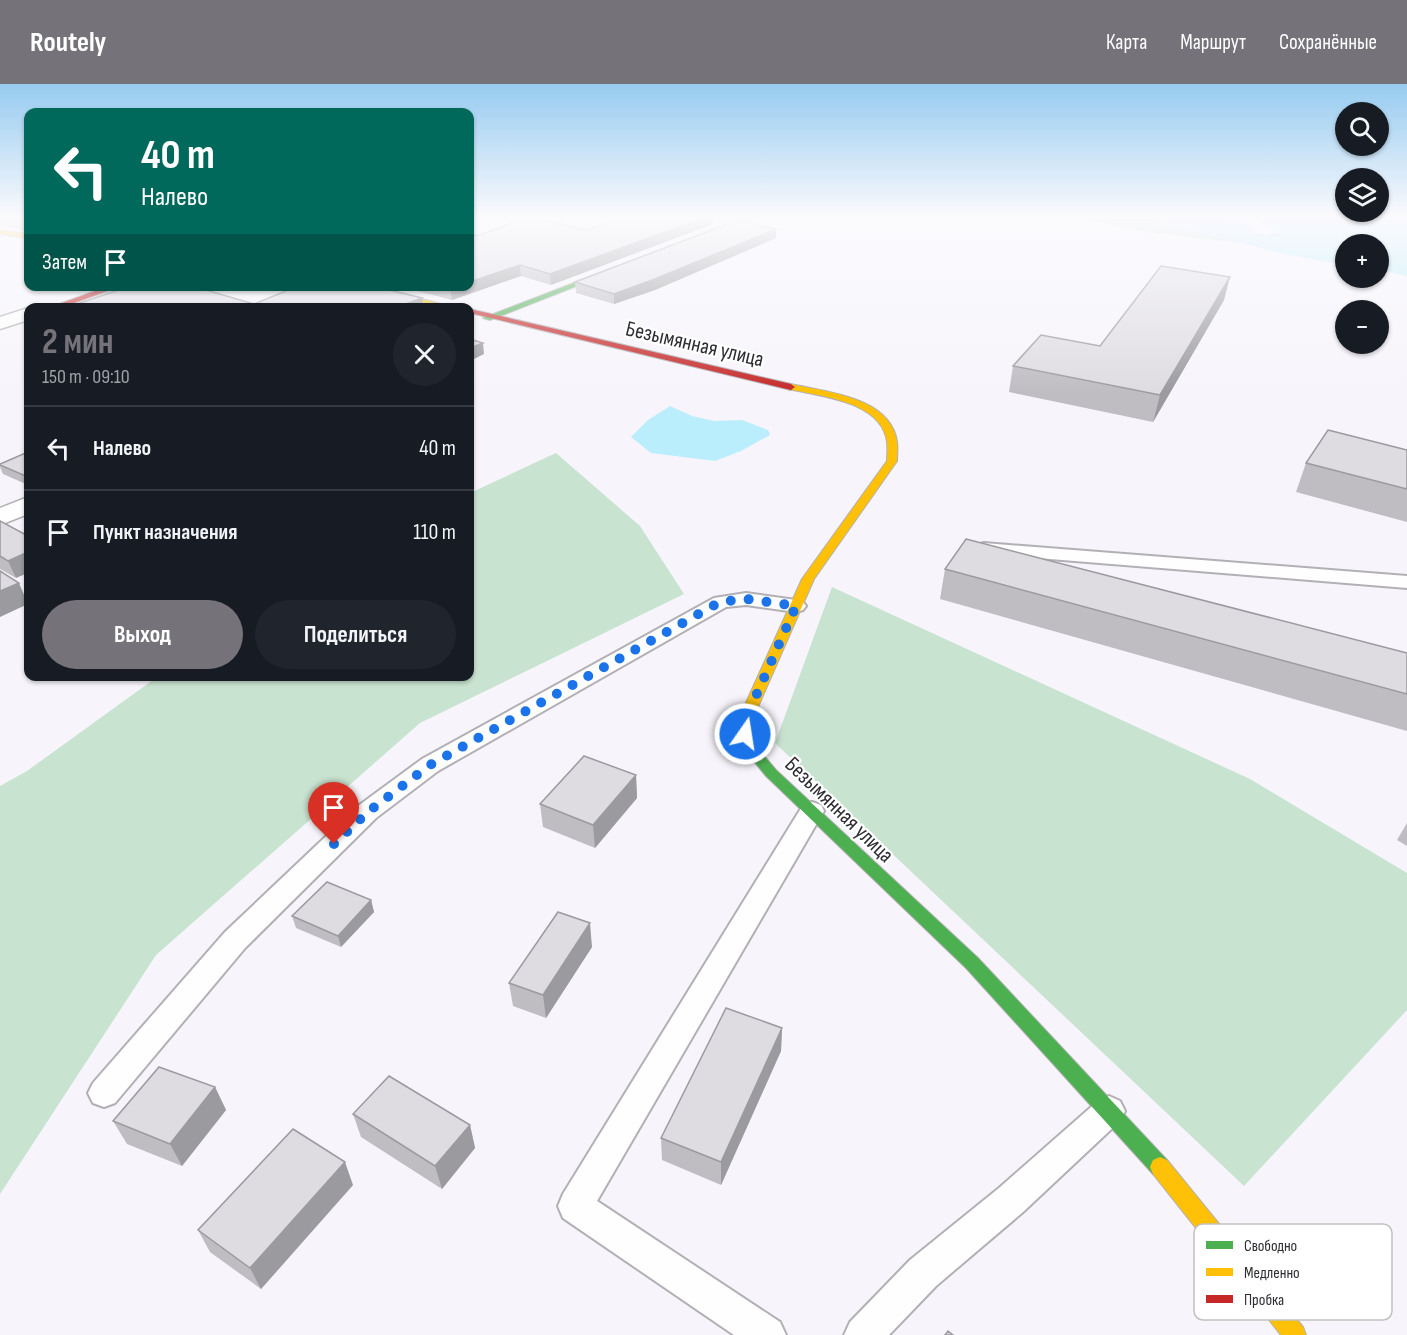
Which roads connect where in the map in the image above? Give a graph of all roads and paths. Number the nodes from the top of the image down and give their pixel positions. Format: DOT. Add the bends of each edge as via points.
graph roads {
  1 [pos="595,276"];
  2 [pos="103,291"];
  3 [pos="382,291"];
  4 [pos="66,303"];
  5 [pos="432,303"];
  6 [pos="474,313"];
  7 [pos="24,315"];
  8 [pos="490,316"];
  9 [pos="0,323"];
  10 [pos="474,323"];
  11 [pos="24,507"];
  12 [pos="0,517"];
  13 [pos="963,548"];
  14 [pos="1407,582"];
  15 [pos="796,606"];
  16 [pos="812,811"];
  17 [pos="104,1093"];
  18 [pos="1109,1111"];
  19 [pos="1206,1224"];
  20 [pos="1283,1320"];
  21 [pos="767,1335"];
  22 [pos="863,1335"];
  23 [pos="1295,1335"];
  1 -- 8 [label="street"];
  2 -- 4 [label="street"];
  3 -- 5 [label="street"];
  6 -- 8 [label="street, Безымянная улица"];
  7 -- 9 [label="street"];
  8 -- 10 [label="street"];
  8 -- 15 [label="street, Безымянная улица" via="846,400 875,411 893,434 896,447 892,461 808,579"];
  11 -- 12 [label="street"];
  13 -- 14 [label="lane"];
  15 -- 16 [label="street, Безымянная улица" via="747,716 745,734 752,752"];
  15 -- 17 [label="lane" via="746,599 720,602 430,765 368,812 235,940"];
  16 -- 18 [label="street, Безымянная улица" via="972,963"];
  16 -- 21 [label="lane" via="575,1206"];
  18 -- 19 [label="street, Безымянная улица"];
  18 -- 22 [label="lane" via="923,1274"];
  20 -- 23 [label="street, Безымянная улица"];
}
